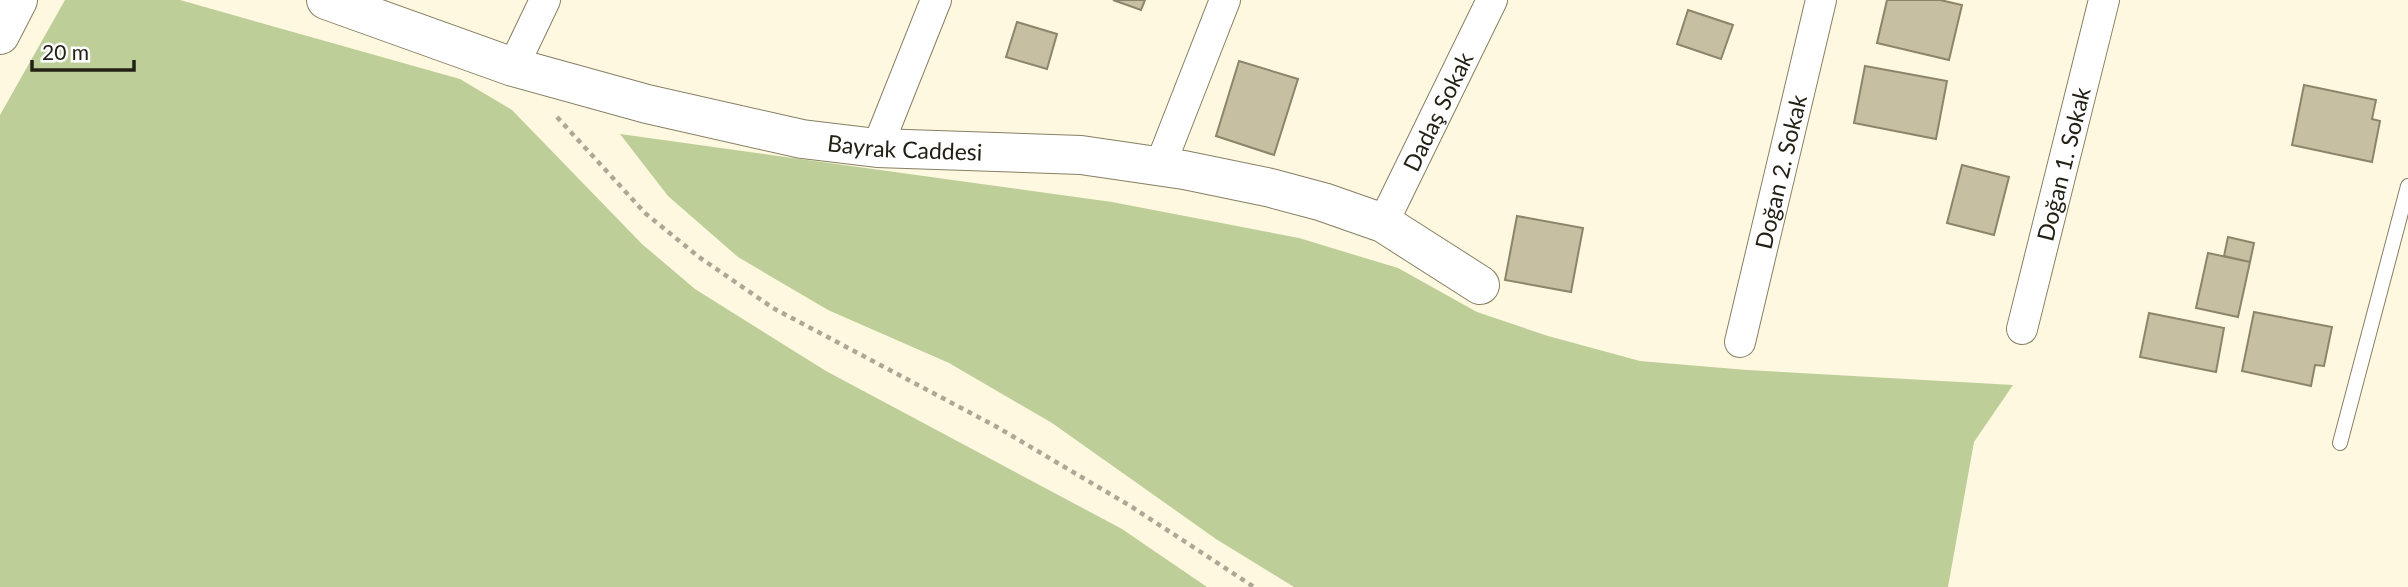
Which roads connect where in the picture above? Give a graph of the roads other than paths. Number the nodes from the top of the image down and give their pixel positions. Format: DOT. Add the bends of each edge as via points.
graph roads {
  1 [pos="18,0"];
  2 [pos="326,0"];
  3 [pos="545,0"];
  4 [pos="936,0"];
  5 [pos="1225,0"];
  6 [pos="1492,0"];
  7 [pos="1821,0"];
  8 [pos="2104,0"];
  9 [pos="0,35"];
  10 [pos="513,67"];
  11 [pos="877,148"];
  12 [pos="1160,166"];
  13 [pos="2408,186"];
  14 [pos="1383,223"];
  15 [pos="1480,285"];
  16 [pos="2022,329"];
  17 [pos="1740,342"];
  18 [pos="2340,443"];
  1 -- 9 [label="street"];
  2 -- 10 [label="street, Bayrak Caddesi"];
  3 -- 10 [label="street"];
  4 -- 11 [label="street"];
  5 -- 12 [label="street"];
  6 -- 14 [label="street, Dadaş Sokak"];
  7 -- 17 [label="street, Doğan 2. Sokak"];
  8 -- 16 [label="street, Doğan 1. Sokak"];
  10 -- 11 [label="street, Bayrak Caddesi" via="723,122 802,139"];
  11 -- 12 [label="street, Bayrak Caddesi" via="1081,155"];
  12 -- 14 [label="street, Bayrak Caddesi" via="1271,188"];
  13 -- 18 [label="lane"];
  14 -- 15 [label="street, Bayrak Caddesi"];
}
